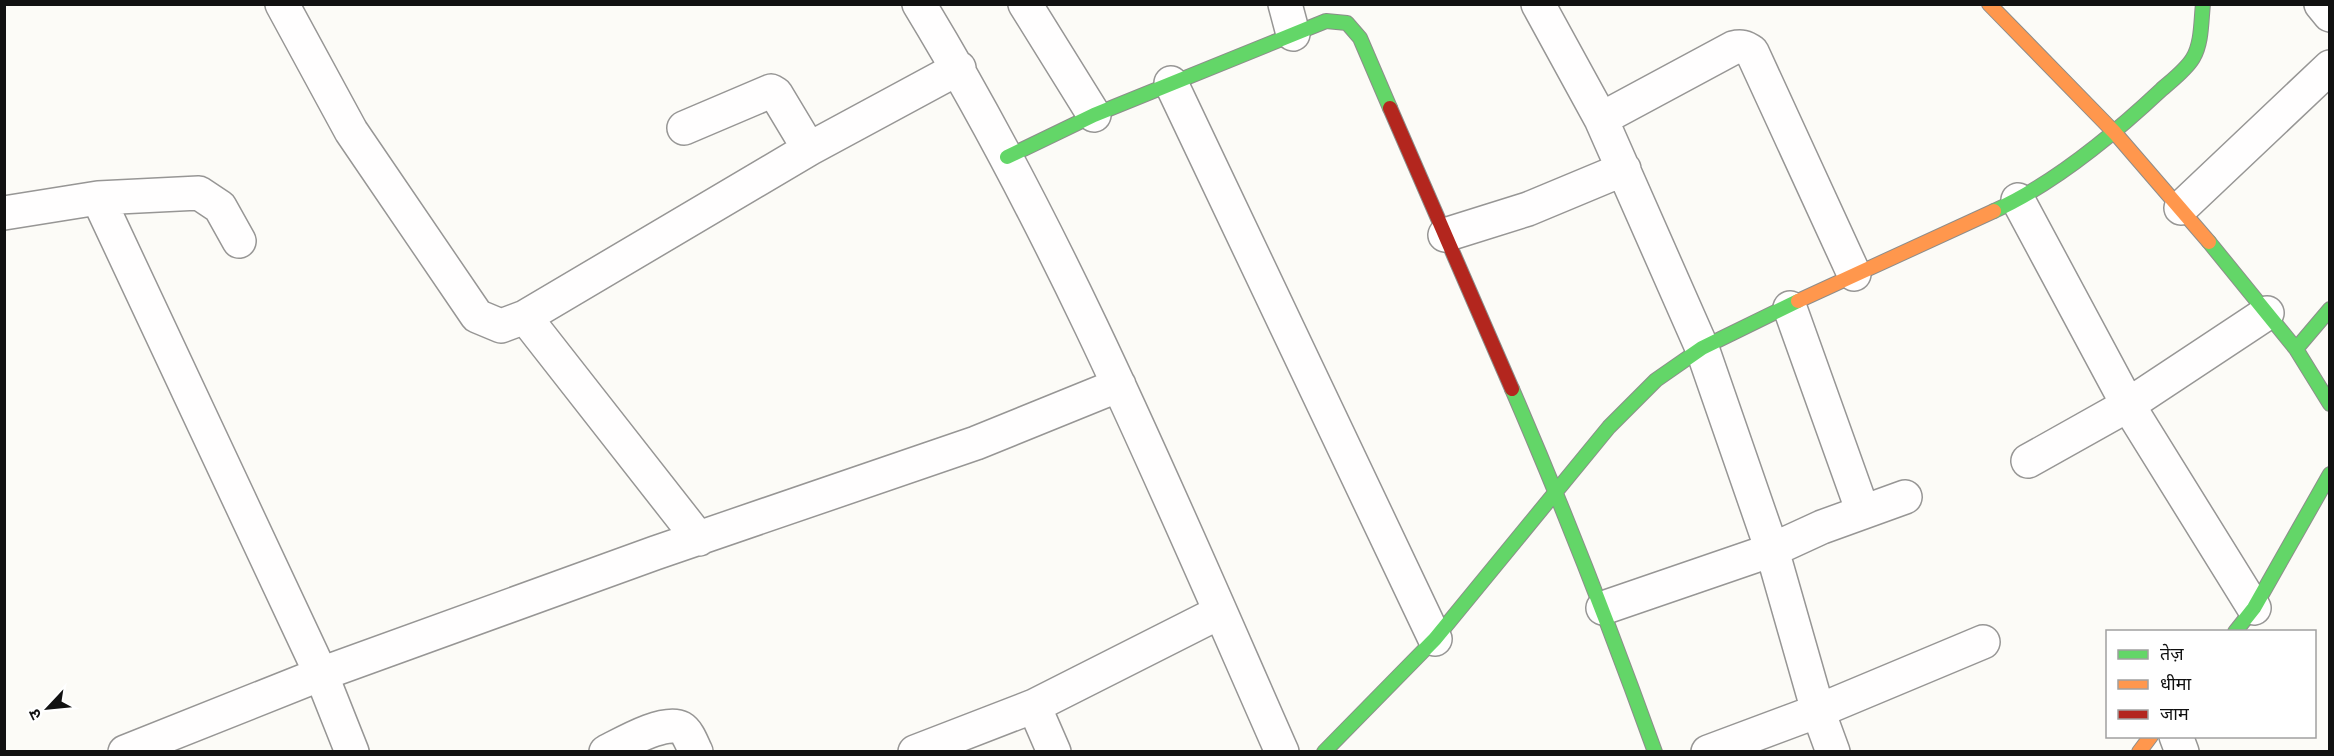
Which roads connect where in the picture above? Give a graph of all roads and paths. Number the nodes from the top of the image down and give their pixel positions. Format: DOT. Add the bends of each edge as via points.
graph roads {
  1 [pos="282,4"];
  2 [pos="1025,4"];
  3 [pos="1538,4"];
  4 [pos="1989,4"];
  5 [pos="2203,4"];
  6 [pos="2320,4"];
  7 [pos="922,5"];
  8 [pos="2330,15"];
  9 [pos="1289,19"];
  10 [pos="2330,67"];
  11 [pos="958,68"];
  12 [pos="1171,83"];
  13 [pos="1094,115"];
  14 [pos="1601,119"];
  15 [pos="684,128"];
  16 [pos="2115,133"];
  17 [pos="809,149"];
  18 [pos="1007,157"];
  19 [pos="1624,169"];
  20 [pos="98,198"];
  21 [pos="2018,200"];
  22 [pos="2181,208"];
  23 [pos="4,213"];
  24 [pos="1445,235"];
  25 [pos="239,241"];
  26 [pos="1854,274"];
  27 [pos="1790,308"];
  28 [pos="2330,309"];
  29 [pos="2267,313"];
  30 [pos="525,317"];
  31 [pos="1702,348"];
  32 [pos="2296,349"];
  33 [pos="1119,385"];
  34 [pos="2330,404"];
  35 [pos="2128,405"];
  36 [pos="2028,461"];
  37 [pos="2330,474"];
  38 [pos="1557,492"];
  39 [pos="1905,497"];
  40 [pos="1863,512"];
  41 [pos="699,539"];
  42 [pos="1772,550"];
  43 [pos="1603,608"];
  44 [pos="1220,612"];
  45 [pos="2244,620"];
  46 [pos="1435,639"];
  47 [pos="1983,642"];
  48 [pos="321,674"];
  49 [pos="1034,706"];
  50 [pos="1818,711"];
  51 [pos="2150,738"];
  52 [pos="125,752"];
  53 [pos="352,752"];
  54 [pos="606,752"];
  55 [pos="696,752"];
  56 [pos="915,752"];
  57 [pos="1054,752"];
  58 [pos="1282,752"];
  59 [pos="1324,752"];
  60 [pos="1655,752"];
  61 [pos="1708,752"];
  62 [pos="1833,752"];
  63 [pos="2139,752"];
  1 -- 30 [label="street" via="351,131 477,316 501,326"];
  2 -- 13 [label="street"];
  3 -- 14 [label="street"];
  4 -- 16 [label="street"];
  5 -- 16 [label="street" via="2193,58"];
  6 -- 8 [label="street"];
  7 -- 11 [label="street"];
  9 -- 12 [label="street"];
  9 -- 24 [label="street" via="1347,23 1360,38"];
  10 -- 22 [label="street"];
  11 -- 17 [label="street"];
  11 -- 18 [label="street"];
  12 -- 13 [label="street"];
  12 -- 46 [label="street"];
  13 -- 18 [label="street"];
  14 -- 19 [label="street"];
  14 -- 26 [label="street" via="1733,48 1747,48"];
  15 -- 17 [label="street" via="771,91"];
  16 -- 21 [label="street"];
  16 -- 22 [label="street"];
  17 -- 30 [label="street"];
  18 -- 33 [label="street"];
  19 -- 24 [label="street" via="1528,208"];
  19 -- 31 [label="street"];
  20 -- 23 [label="street"];
  20 -- 25 [label="street" via="199,193 220,207"];
  20 -- 48 [label="street"];
  21 -- 26 [label="street"];
  21 -- 35 [label="street"];
  22 -- 29 [label="street"];
  24 -- 38 [label="street"];
  26 -- 27 [label="street"];
  27 -- 31 [label="street"];
  27 -- 40 [label="street"];
  28 -- 32 [label="street"];
  29 -- 32 [label="street"];
  29 -- 35 [label="street"];
  30 -- 41 [label="street"];
  31 -- 38 [label="street" via="1656,380 1609,427"];
  31 -- 42 [label="street"];
  32 -- 34 [label="street"];
  33 -- 41 [label="street" via="976,443"];
  33 -- 44 [label="street"];
  35 -- 36 [label="street"];
  35 -- 45 [label="street"];
  37 -- 45 [label="street"];
  38 -- 43 [label="street"];
  38 -- 46 [label="street"];
  39 -- 40 [label="street"];
  40 -- 42 [label="street"];
  41 -- 48 [label="street"];
  42 -- 43 [label="street"];
  42 -- 50 [label="street"];
  43 -- 60 [label="street"];
  44 -- 49 [label="street"];
  44 -- 58 [label="street"];
  46 -- 59 [label="street"];
  47 -- 50 [label="street"];
  48 -- 52 [label="street"];
  48 -- 53 [label="street"];
  49 -- 56 [label="street"];
  49 -- 57 [label="street"];
  50 -- 61 [label="street"];
  50 -- 62 [label="street"];
  51 -- 63 [label="street"];
  54 -- 55 [label="street" via="673,724 683,729"];
}
